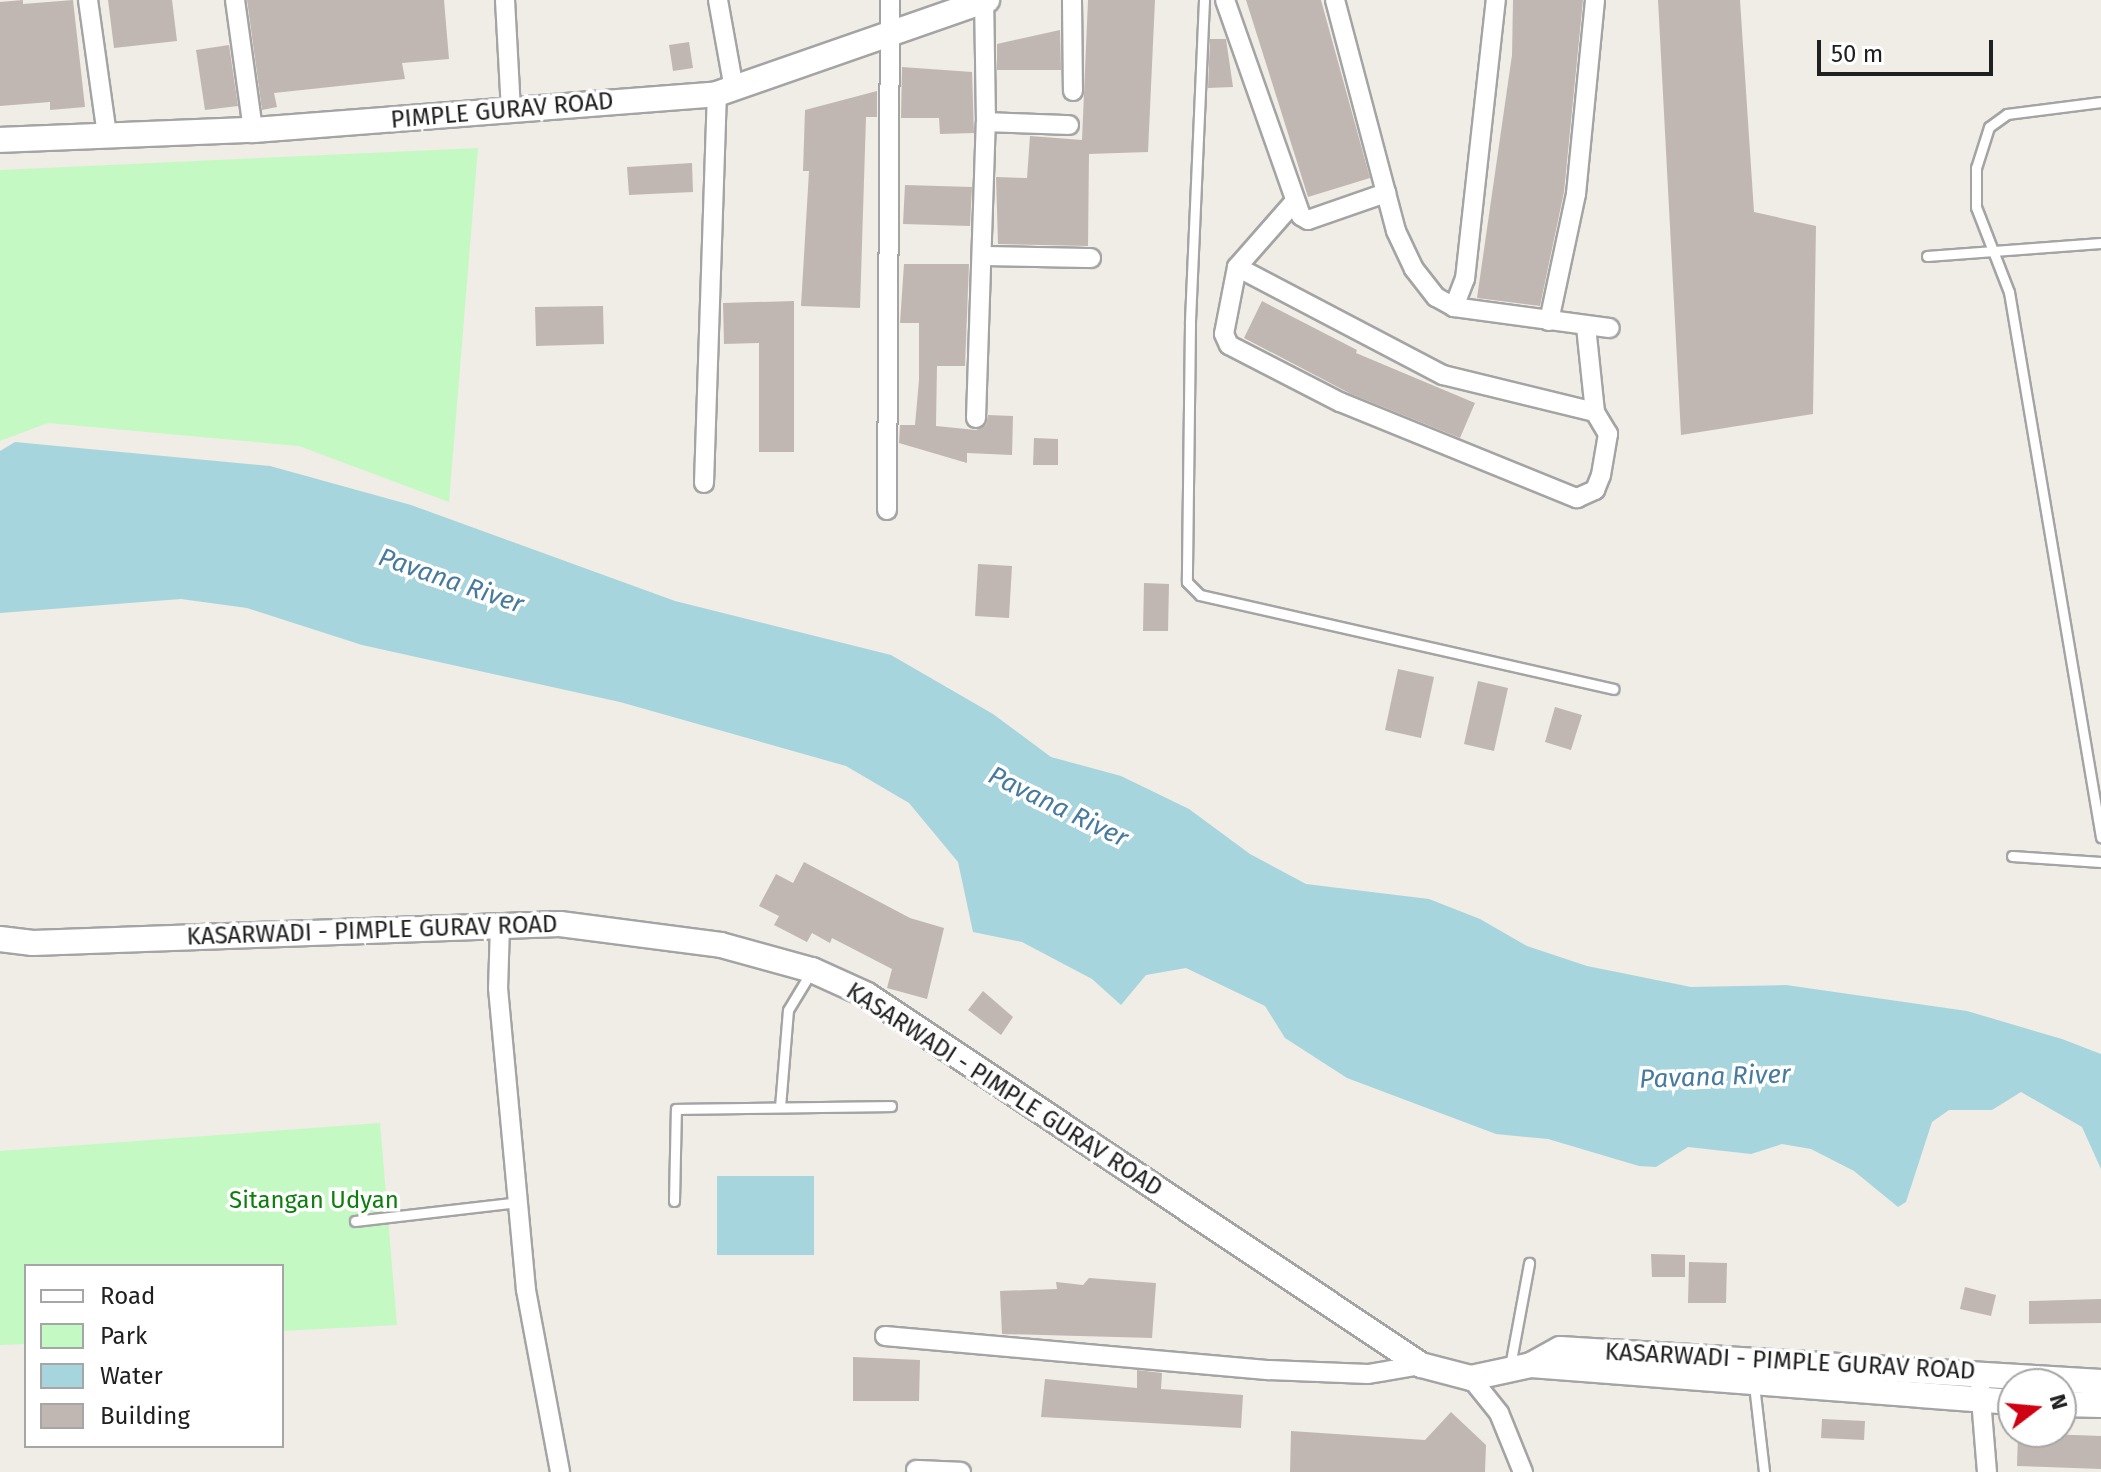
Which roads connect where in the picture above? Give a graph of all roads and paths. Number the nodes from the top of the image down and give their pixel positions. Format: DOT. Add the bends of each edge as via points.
graph roads {
  1 [pos="88,0"];
  2 [pos="235,0"];
  3 [pos="505,0"];
  4 [pos="718,0"];
  5 [pos="890,0"];
  6 [pos="985,0"];
  7 [pos="1072,0"];
  8 [pos="1204,0"];
  9 [pos="1225,0"];
  10 [pos="1335,0"];
  11 [pos="1496,0"];
  12 [pos="1595,0"];
  13 [pos="891,33"];
  14 [pos="726,91"];
  15 [pos="1073,91"];
  16 [pos="2101,102"];
  17 [pos="511,112"];
  18 [pos="986,122"];
  19 [pos="1069,125"];
  20 [pos="253,130"];
  21 [pos="107,136"];
  22 [pos="0,140"];
  23 [pos="1386,193"];
  24 [pos="1295,201"];
  25 [pos="2101,243"];
  26 [pos="1997,251"];
  27 [pos="982,256"];
  28 [pos="1927,256"];
  29 [pos="1091,258"];
  30 [pos="1237,267"];
  31 [pos="1454,307"];
  32 [pos="1549,321"];
  33 [pos="1586,326"];
  34 [pos="1610,328"];
  35 [pos="1595,412"];
  36 [pos="976,418"];
  37 [pos="704,483"];
  38 [pos="887,510"];
  39 [pos="1613,689"];
  40 [pos="2101,837"];
  41 [pos="2012,856"];
  42 [pos="2101,862"];
  43 [pos="500,926"];
  44 [pos="0,939"];
  45 [pos="812,970"];
  46 [pos="891,1106"];
  47 [pos="780,1107"];
  48 [pos="674,1201"];
  49 [pos="518,1202"];
  50 [pos="355,1221"];
  51 [pos="1529,1263"];
  52 [pos="885,1336"];
  53 [pos="1421,1365"];
  54 [pos="1520,1367"];
  55 [pos="1979,1372"];
  56 [pos="1471,1378"];
  57 [pos="1753,1381"];
  58 [pos="2101,1382"];
  59 [pos="1981,1401"];
  60 [pos="1997,1402"];
  61 [pos="2077,1404"];
  62 [pos="2101,1405"];
  63 [pos="916,1470"];
  64 [pos="560,1472"];
  65 [pos="961,1472"];
  66 [pos="1523,1472"];
  67 [pos="1764,1472"];
  68 [pos="1987,1472"];
  1 -- 21 [label="street"];
  2 -- 20 [label="street"];
  3 -- 17 [label="street"];
  4 -- 14 [label="street"];
  5 -- 13 [label="street"];
  6 -- 13 [label="street, PIMPLE GURAV ROAD"];
  6 -- 18 [label="street"];
  7 -- 15 [label="street"];
  8 -- 39 [label="lane" via="1190,324 1187,582 1200,595"];
  9 -- 24 [label="street"];
  10 -- 23 [label="street"];
  11 -- 31 [label="street" via="1465,279"];
  12 -- 32 [label="street" via="1576,194"];
  13 -- 14 [label="street, PIMPLE GURAV ROAD"];
  13 -- 38 [label="street"];
  14 -- 17 [label="street, PIMPLE GURAV ROAD"];
  14 -- 37 [label="street"];
  16 -- 26 [label="lane" via="2007,114 1989,127 1976,168 1976,207"];
  17 -- 20 [label="street, PIMPLE GURAV ROAD"];
  18 -- 19 [label="street"];
  18 -- 27 [label="street"];
  20 -- 21 [label="street, PIMPLE GURAV ROAD"];
  21 -- 22 [label="street, PIMPLE GURAV ROAD"];
  23 -- 24 [label="street" via="1308,220"];
  23 -- 31 [label="street" via="1414,269 1436,297"];
  24 -- 30 [label="street"];
  25 -- 26 [label="lane"];
  26 -- 28 [label="lane"];
  26 -- 40 [label="lane" via="2009,292"];
  27 -- 29 [label="street"];
  27 -- 36 [label="street"];
  30 -- 35 [label="street" via="1443,375"];
  30 -- 35 [label="street" via="1224,334 1229,345 1340,402 1577,498 1595,490 1601,475 1608,434"];
  31 -- 32 [label="street"];
  32 -- 33 [label="street"];
  33 -- 34 [label="street"];
  33 -- 35 [label="street"];
  41 -- 42 [label="lane"];
  43 -- 44 [label="street, KASARWADI - PIMPLE GURAV ROAD" via="33,943"];
  43 -- 45 [label="street, KASARWADI - PIMPLE GURAV ROAD" via="560,924 663,933"];
  43 -- 49 [label="street" via="498,988"];
  45 -- 47 [label="lane" via="788,1010"];
  45 -- 53 [label="street, KASARWADI - PIMPLE GURAV ROAD" via="867,995"];
  46 -- 47 [label="lane"];
  47 -- 48 [label="lane" via="676,1109"];
  49 -- 50 [label="lane"];
  49 -- 64 [label="street" via="526,1290"];
  51 -- 54 [label="lane"];
  52 -- 53 [label="street" via="1269,1370 1368,1374"];
  53 -- 56 [label="street, KASARWADI - PIMPLE GURAV ROAD"];
  54 -- 55 [label="street, KASARWADI - PIMPLE GURAV ROAD" via="1560,1349"];
  54 -- 56 [label="street, KASARWADI - PIMPLE GURAV ROAD"];
  54 -- 57 [label="street, KASARWADI - PIMPLE GURAV ROAD"];
  55 -- 58 [label="street, KASARWADI - PIMPLE GURAV ROAD"];
  55 -- 59 [label="street"];
  56 -- 66 [label="street" via="1499,1413"];
  57 -- 59 [label="street, KASARWADI - PIMPLE GURAV ROAD"];
  57 -- 67 [label="lane"];
  59 -- 60 [label="street, KASARWADI - PIMPLE GURAV ROAD"];
  59 -- 68 [label="street"];
  61 -- 62 [label="street"];
  63 -- 65 [label="street"];
}
